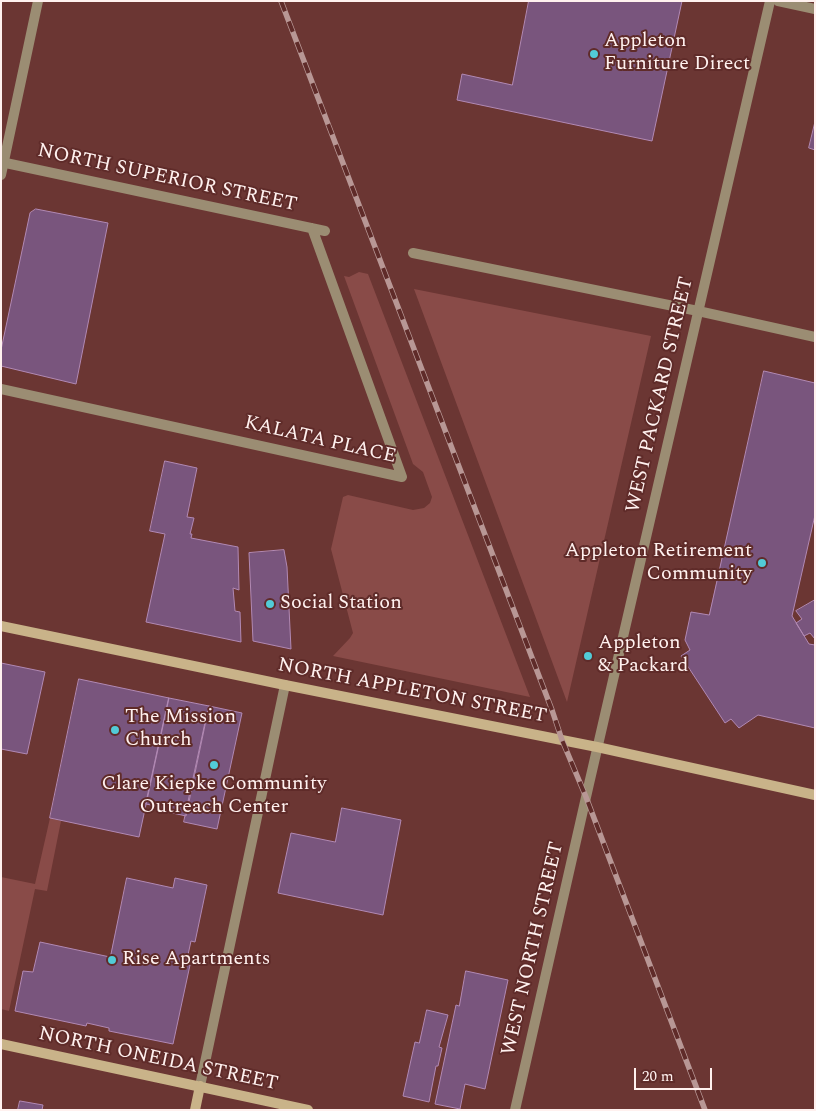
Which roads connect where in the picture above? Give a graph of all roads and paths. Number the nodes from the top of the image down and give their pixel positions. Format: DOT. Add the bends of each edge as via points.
graph roads {
  1 [pos="38,1"];
  2 [pos="770,1"];
  3 [pos="778,1"];
  4 [pos="815,9"];
  5 [pos="3,162"];
  6 [pos="1,175"];
  7 [pos="312,228"];
  8 [pos="325,231"];
  9 [pos="412,253"];
  10 [pos="698,311"];
  11 [pos="815,337"];
  12 [pos="1,389"];
  13 [pos="1,626"];
  14 [pos="285,685"];
  15 [pos="597,747"];
  16 [pos="815,795"];
  17 [pos="586,796"];
  18 [pos="1,1044"];
  19 [pos="200,1086"];
  20 [pos="194,1110"];
  21 [pos="308,1110"];
  22 [pos="516,1110"];
  1 -- 5 [label="street"];
  2 -- 10 [label="street, WEST PACKARD STREET"];
  3 -- 4 [label="street"];
  5 -- 6 [label="street"];
  5 -- 7 [label="street, NORTH SUPERIOR STREET"];
  7 -- 8 [label="street, NORTH SUPERIOR STREET"];
  7 -- 12 [label="street, KALATA PLACE" via="402,477"];
  9 -- 10 [label="street"];
  10 -- 11 [label="street"];
  10 -- 15 [label="street, WEST PACKARD STREET"];
  13 -- 14 [label="main road, NORTH APPLETON STREET"];
  14 -- 15 [label="main road, NORTH APPLETON STREET"];
  14 -- 19 [label="street"];
  15 -- 16 [label="main road, NORTH APPLETON STREET"];
  15 -- 17 [label="street, WEST PACKARD STREET"];
  17 -- 22 [label="street, WEST NORTH STREET"];
  18 -- 19 [label="main road, NORTH ONEIDA STREET"];
  19 -- 20 [label="main road"];
  19 -- 21 [label="main road, NORTH ONEIDA STREET"];
}
